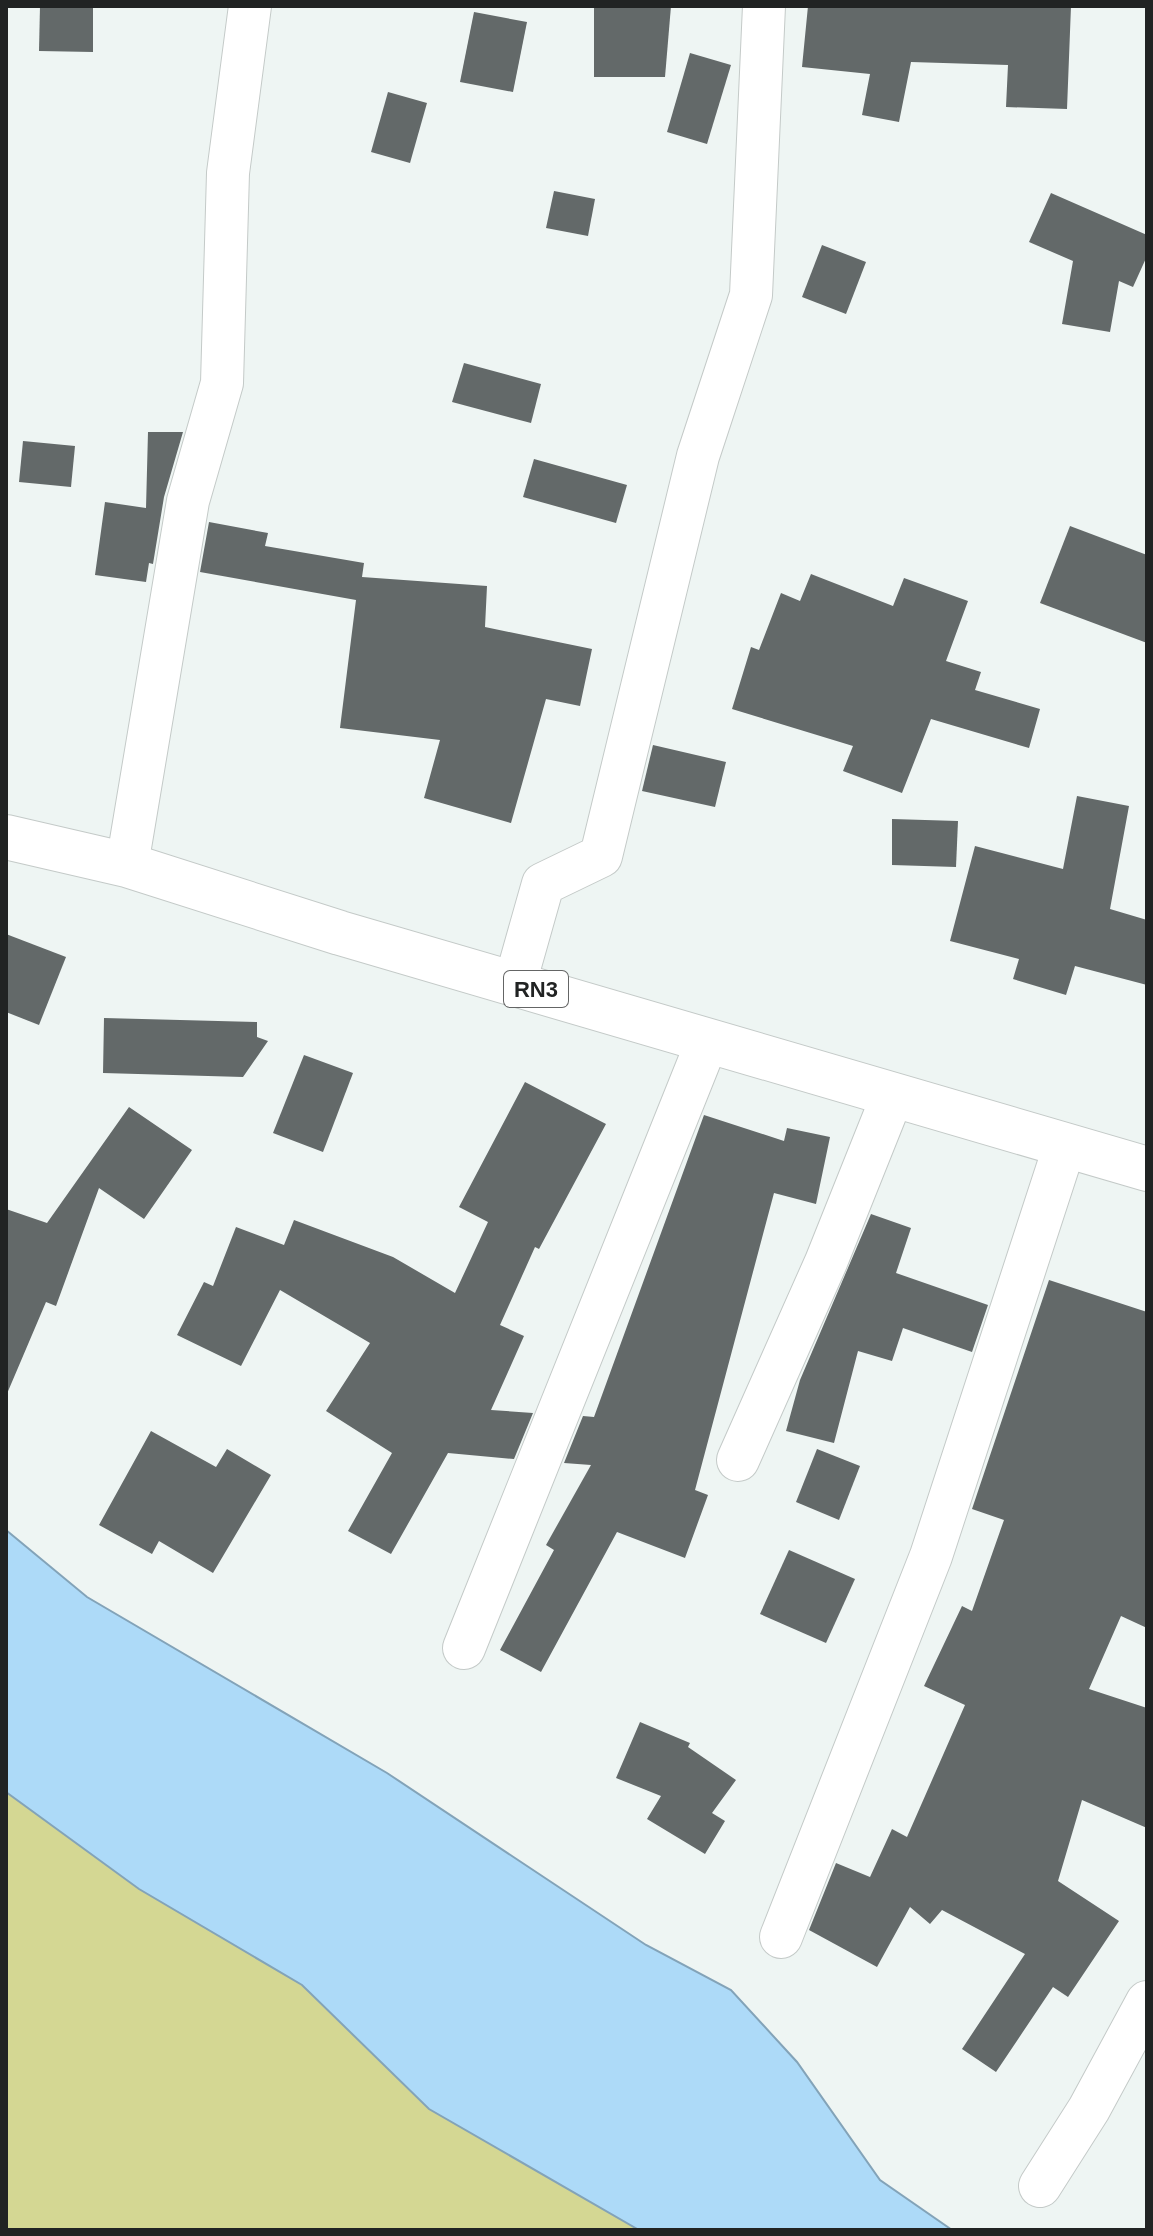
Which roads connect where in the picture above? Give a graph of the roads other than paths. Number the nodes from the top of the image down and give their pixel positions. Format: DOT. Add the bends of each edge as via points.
graph roads {
  1 [pos="250,6"];
  2 [pos="764,6"];
  3 [pos="6,837"];
  4 [pos="127,865"];
  5 [pos="515,983"];
  6 [pos="707,1042"];
  7 [pos="892,1097"];
  8 [pos="1065,1145"];
  9 [pos="1147,1169"];
  10 [pos="738,1460"];
  11 [pos="464,1648"];
  12 [pos="781,1937"];
  13 [pos="1147,2002"];
  14 [pos="1040,2186"];
  1 -- 4 [label="street" via="228,173 222,383 188,501"];
  2 -- 5 [label="street" via="751,295 698,456 601,856 543,884"];
  3 -- 4 [label="highway, RN3"];
  4 -- 5 [label="highway, RN3"];
  5 -- 6 [label="highway, RN3"];
  6 -- 7 [label="highway, RN3"];
  6 -- 11 [label="street"];
  7 -- 8 [label="highway, RN3"];
  7 -- 10 [label="street"];
  8 -- 9 [label="highway, RN3"];
  8 -- 12 [label="street" via="931,1556"];
  13 -- 14 [label="street"];
}
